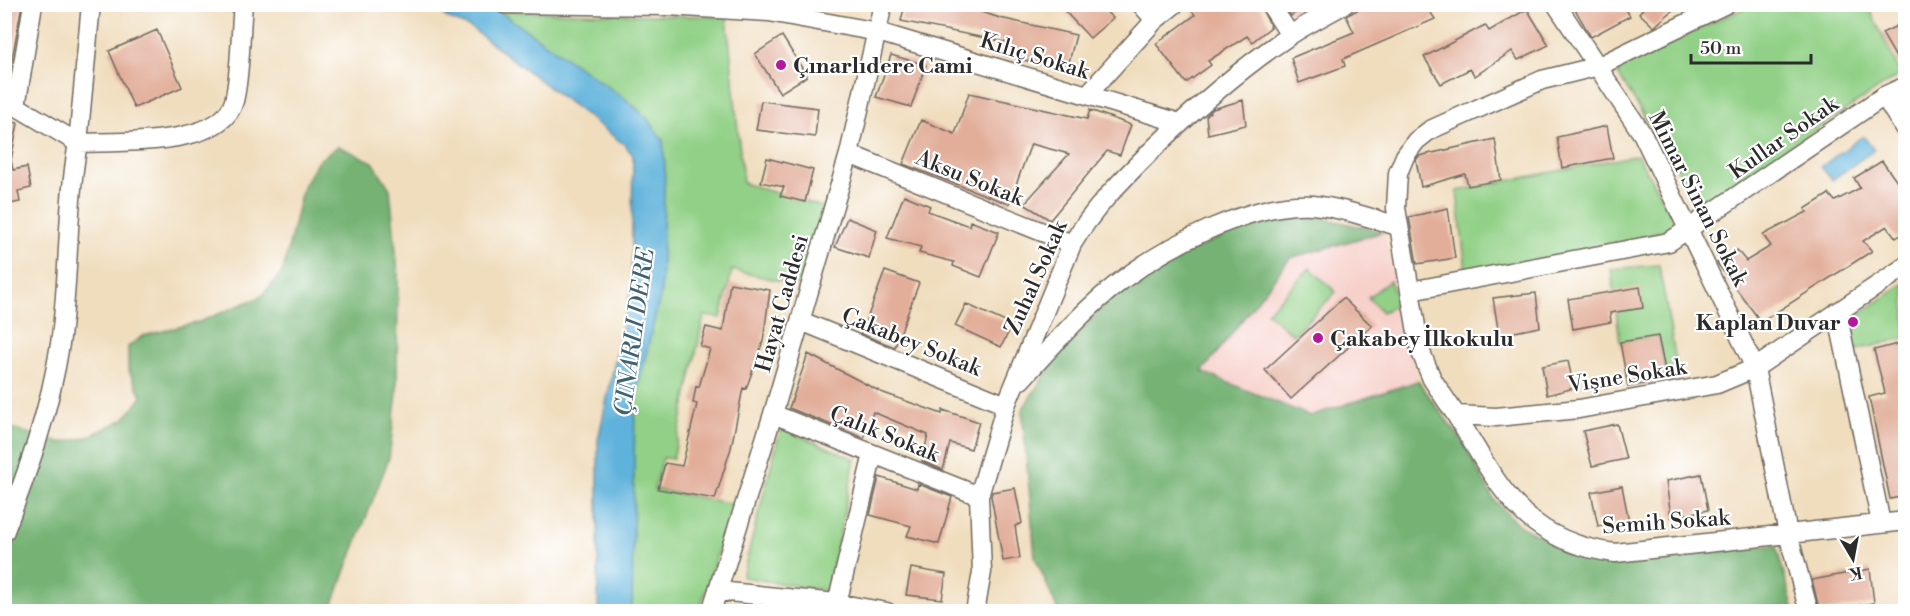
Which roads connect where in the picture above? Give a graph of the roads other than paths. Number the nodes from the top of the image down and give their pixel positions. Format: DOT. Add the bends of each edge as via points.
graph roads {
  1 [pos="33,4"];
  2 [pos="91,4"];
  3 [pos="243,4"];
  4 [pos="504,4"];
  5 [pos="883,4"];
  6 [pos="1141,4"];
  7 [pos="1175,4"];
  8 [pos="1270,4"];
  9 [pos="1345,4"];
  10 [pos="1556,4"];
  11 [pos="1726,4"];
  12 [pos="657,5"];
  13 [pos="768,8"];
  14 [pos="1155,20"];
  15 [pos="878,32"];
  16 [pos="1290,35"];
  17 [pos="1599,66"];
  18 [pos="1905,86"];
  19 [pos="1087,95"];
  20 [pos="1884,96"];
  21 [pos="10,104"];
  22 [pos="1180,123"];
  23 [pos="1905,131"];
  24 [pos="78,143"];
  25 [pos="849,154"];
  26 [pos="1398,226"];
  27 [pos="1690,231"];
  28 [pos="1072,244"];
  29 [pos="1905,266"];
  30 [pos="1410,291"];
  31 [pos="1837,312"];
  32 [pos="801,321"];
  33 [pos="1755,368"];
  34 [pos="1009,398"];
  35 [pos="773,414"];
  36 [pos="1456,415"];
  37 [pos="873,454"];
  38 [pos="979,496"];
  39 [pos="1905,521"];
  40 [pos="1881,523"];
  41 [pos="4,533"];
  42 [pos="1788,534"];
  43 [pos="719,591"];
  44 [pos="836,607"];
  45 [pos="711,612"];
  46 [pos="887,612"];
  47 [pos="975,612"];
  48 [pos="1809,612"];
  1 -- 21 [label="street"];
  2 -- 24 [label="street"];
  3 -- 24 [label="street" via="234,102 221,120 185,137"];
  4 -- 12 [label="street, Kılıç Sokak"];
  5 -- 15 [label="street, Hayat Caddesi"];
  6 -- 14 [label="street"];
  7 -- 14 [label="street"];
  8 -- 16 [label="street"];
  9 -- 16 [label="street, Zuhal Sokak"];
  10 -- 17 [label="street, Mimar Sinan Sokak"];
  11 -- 17 [label="street"];
  12 -- 13 [label="street, Kılıç Sokak"];
  13 -- 15 [label="street, Kılıç Sokak"];
  14 -- 19 [label="street"];
  15 -- 19 [label="street, Kılıç Sokak"];
  15 -- 25 [label="street, Hayat Caddesi"];
  16 -- 22 [label="street, Zuhal Sokak"];
  17 -- 26 [label="street" via="1542,80 1430,130 1416,141 1398,173"];
  17 -- 27 [label="street, Mimar Sinan Sokak" via="1643,135"];
  18 -- 20 [label="street, Kullar Sokak"];
  19 -- 22 [label="street, Kılıç Sokak"];
  20 -- 23 [label="street"];
  20 -- 27 [label="street, Kullar Sokak"];
  21 -- 24 [label="street"];
  22 -- 28 [label="street, Zuhal Sokak" via="1110,191"];
  24 -- 41 [label="street" via="71,181 54,381"];
  25 -- 28 [label="street, Aksu Sokak"];
  25 -- 32 [label="street, Hayat Caddesi"];
  26 -- 30 [label="street"];
  26 -- 34 [label="street" via="1312,205 1265,210 1231,220 1159,253 1121,279 1076,318"];
  27 -- 30 [label="street, Kullar Sokak" via="1669,242"];
  27 -- 33 [label="street, Mimar Sinan Sokak"];
  28 -- 34 [label="street, Zuhal Sokak"];
  29 -- 31 [label="street, Vişne Sokak"];
  30 -- 36 [label="street" via="1425,366"];
  31 -- 33 [label="street, Vişne Sokak"];
  31 -- 40 [label="street"];
  32 -- 34 [label="street, Çakabey Sokak"];
  32 -- 35 [label="street, Hayat Caddesi"];
  33 -- 36 [label="street, Vişne Sokak" via="1717,384 1580,409 1496,417"];
  33 -- 42 [label="street, Mimar Sinan Sokak"];
  34 -- 38 [label="street, Zuhal Sokak"];
  35 -- 37 [label="street, Çalık Sokak"];
  35 -- 43 [label="street, Hayat Caddesi"];
  36 -- 42 [label="street, Semih Sokak" via="1504,494 1524,515 1566,542 1615,553"];
  37 -- 38 [label="street, Çalık Sokak"];
  37 -- 44 [label="street"];
  38 -- 47 [label="street, Zuhal Sokak" via="982,572"];
  39 -- 40 [label="street, Semih Sokak"];
  40 -- 42 [label="street, Semih Sokak"];
  42 -- 48 [label="street, Mimar Sinan Sokak"];
  43 -- 44 [label="street"];
  43 -- 45 [label="street, Hayat Caddesi"];
  44 -- 46 [label="street"];
}
